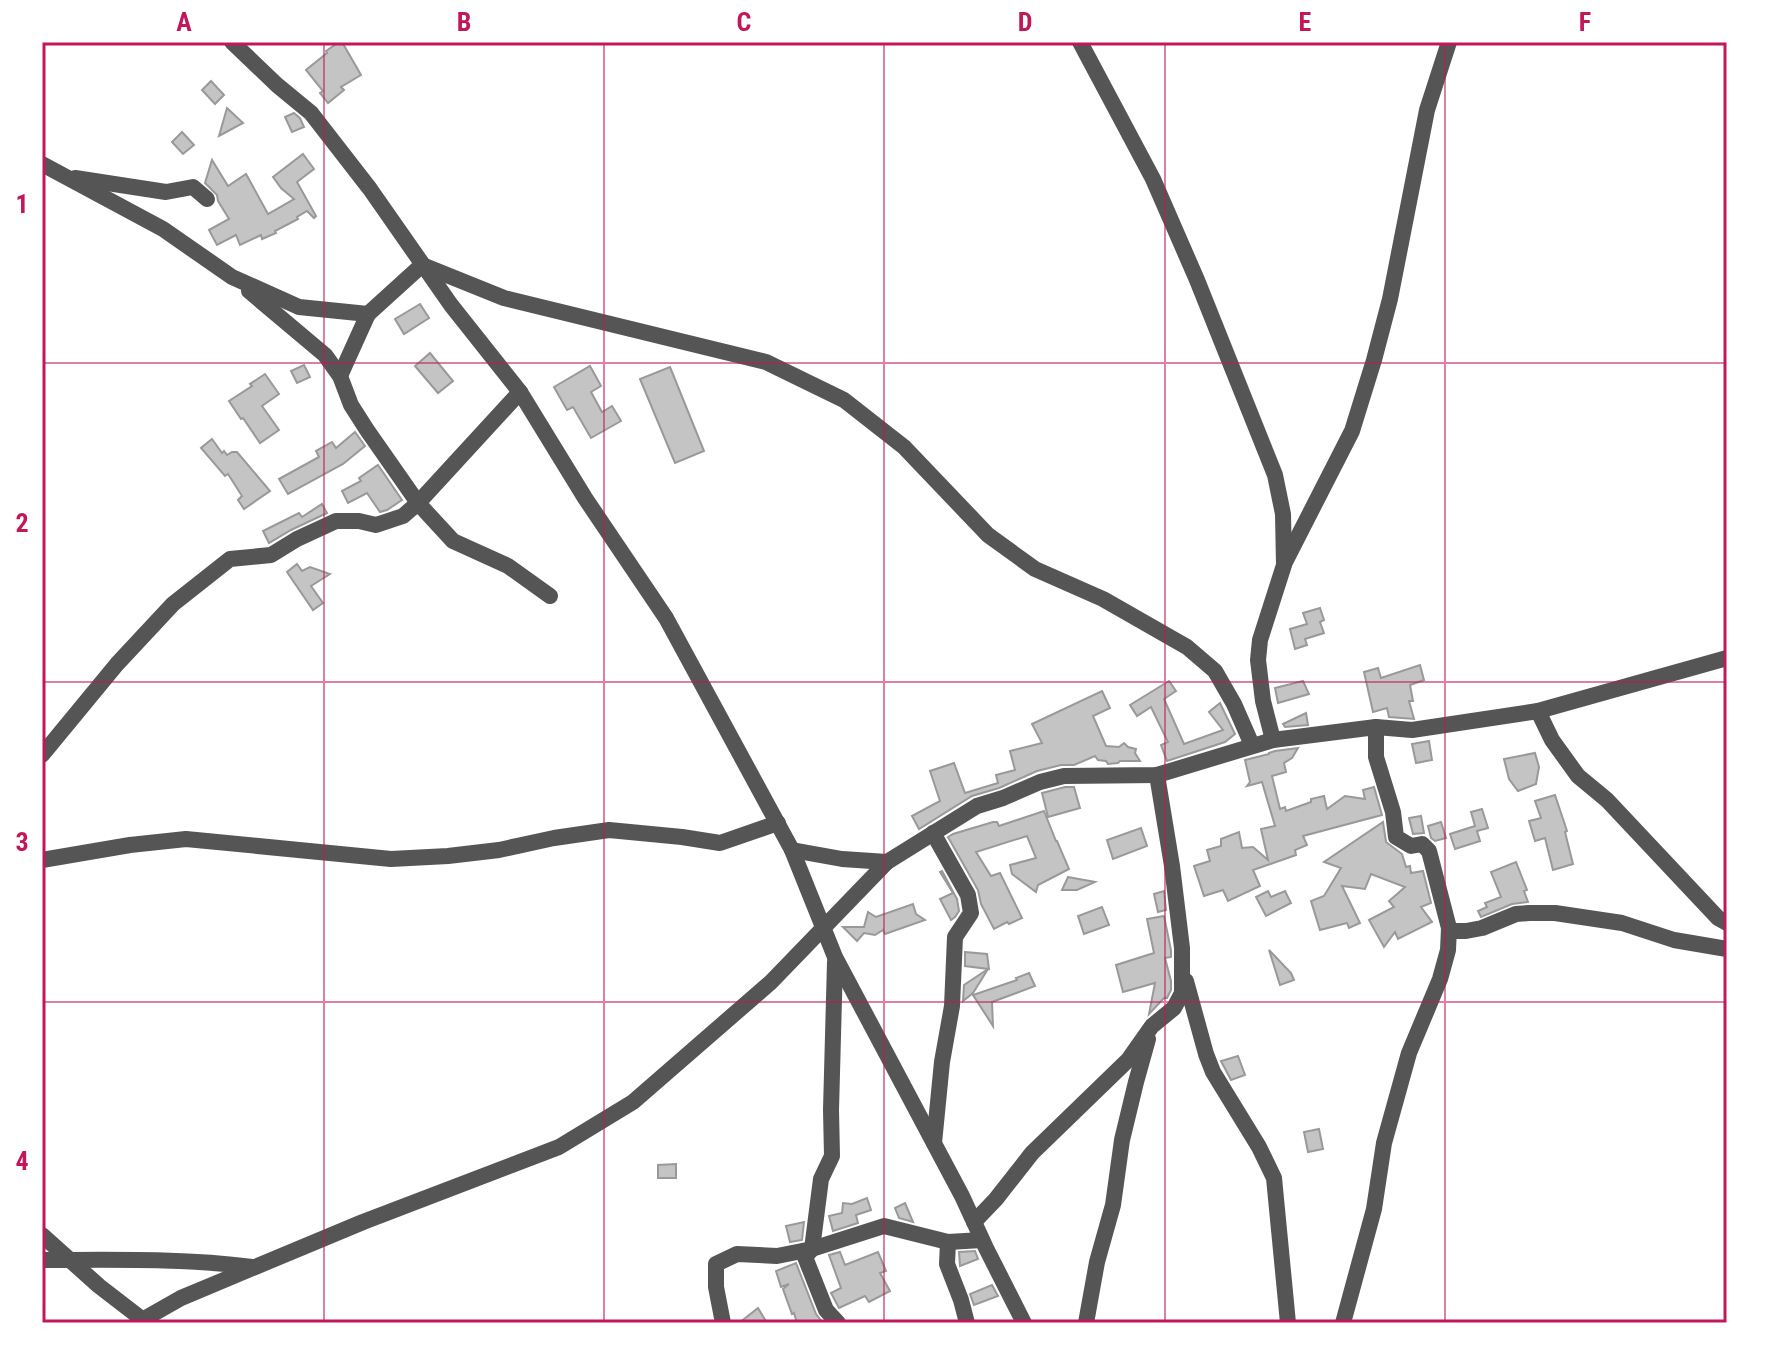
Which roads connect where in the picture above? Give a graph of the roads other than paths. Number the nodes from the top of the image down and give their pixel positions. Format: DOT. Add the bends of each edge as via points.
graph roads {
  1 [pos="232,42"];
  2 [pos="1080,42"];
  3 [pos="1449,42"];
  4 [pos="42,164"];
  5 [pos="42,171"];
  6 [pos="66,177"];
  7 [pos="207,199"];
  8 [pos="422,265"];
  9 [pos="232,277"];
  10 [pos="368,314"];
  11 [pos="340,376"];
  12 [pos="520,392"];
  13 [pos="418,503"];
  14 [pos="1284,565"];
  15 [pos="550,596"];
  16 [pos="1727,658"];
  17 [pos="1538,711"];
  18 [pos="1376,727"];
  19 [pos="1273,740"];
  20 [pos="1252,745"];
  21 [pos="42,755"];
  22 [pos="1157,775"];
  23 [pos="778,823"];
  24 [pos="933,833"];
  25 [pos="792,850"];
  26 [pos="42,860"];
  27 [pos="887,862"];
  28 [pos="1727,923"];
  29 [pos="824,927"];
  30 [pos="1449,928"];
  31 [pos="1727,949"];
  32 [pos="835,957"];
  33 [pos="1181,964"];
  34 [pos="1152,1026"];
  35 [pos="934,1143"];
  36 [pos="974,1222"];
  37 [pos="42,1235"];
  38 [pos="982,1240"];
  39 [pos="948,1242"];
  40 [pos="812,1249"];
  41 [pos="42,1260"];
  42 [pos="69,1260"];
  43 [pos="256,1267"];
  44 [pos="142,1322"];
  45 [pos="723,1323"];
  46 [pos="838,1323"];
  47 [pos="967,1323"];
  48 [pos="1024,1323"];
  49 [pos="1086,1323"];
  50 [pos="1288,1323"];
  51 [pos="1343,1323"];
  1 -- 8 [label="street" via="311,113"];
  2 -- 14 [label="street" via="1153,179 1275,475 1283,514"];
  3 -- 14 [label="street" via="1427,110 1390,299 1352,431"];
  4 -- 6 [label="street"];
  5 -- 6 [label="street"];
  6 -- 7 [label="street" via="166,192 193,187"];
  6 -- 9 [label="street" via="163,229"];
  8 -- 10 [label="street"];
  8 -- 12 [label="street"];
  8 -- 20 [label="street" via="504,298 766,362 844,400 904,447 988,535 1035,569 1103,599 1187,647 1215,671"];
  9 -- 10 [label="street" via="299,307"];
  9 -- 11 [label="street" via="325,355"];
  10 -- 11 [label="street"];
  11 -- 13 [label="street" via="351,405"];
  12 -- 13 [label="street"];
  12 -- 23 [label="street" via="666,618"];
  13 -- 15 [label="street" via="453,541 508,566"];
  13 -- 21 [label="street" via="403,516 376,525 336,521 271,555 230,559 173,604"];
  14 -- 19 [label="street" via="1258,660"];
  16 -- 17 [label="street"];
  17 -- 18 [label="street" via="1412,730"];
  17 -- 28 [label="street" via="1578,776"];
  18 -- 19 [label="street"];
  18 -- 30 [label="street" via="1376,757 1396,837 1429,851"];
  19 -- 20 [label="street"];
  20 -- 22 [label="street"];
  22 -- 24 [label="street" via="1064,776 1040,782 977,806"];
  22 -- 33 [label="street"];
  23 -- 25 [label="street"];
  23 -- 26 [label="street" via="720,843 609,830 499,850 391,859 186,839"];
  24 -- 27 [label="street"];
  24 -- 35 [label="street" via="968,895 971,913 955,937 952,1006"];
  25 -- 27 [label="street"];
  25 -- 29 [label="street"];
  27 -- 29 [label="street"];
  29 -- 32 [label="street"];
  29 -- 43 [label="street" via="771,982 633,1102 559,1147"];
  30 -- 31 [label="street" via="1466,931 1516,914 1555,913"];
  30 -- 51 [label="street" via="1440,979 1409,1053 1384,1143 1374,1209"];
  32 -- 35 [label="street"];
  32 -- 40 [label="street" via="832,1156 821,1179"];
  33 -- 34 [label="street" via="1182,993 1174,1008"];
  33 -- 50 [label="street" via="1213,1072 1274,1178"];
  34 -- 36 [label="street" via="1128,1060 1032,1153"];
  34 -- 49 [label="street" via="1122,1140"];
  35 -- 36 [label="street"];
  36 -- 38 [label="street"];
  37 -- 42 [label="street"];
  38 -- 39 [label="street"];
  38 -- 48 [label="street"];
  39 -- 40 [label="street" via="884,1226"];
  39 -- 47 [label="street" via="947,1264"];
  40 -- 45 [label="street" via="777,1256 737,1254 716,1264"];
  40 -- 46 [label="street" via="805,1257 826,1310"];
  41 -- 42 [label="street"];
  42 -- 43 [label="street"];
  42 -- 44 [label="street"];
  43 -- 44 [label="street" via="181,1298"];
}
